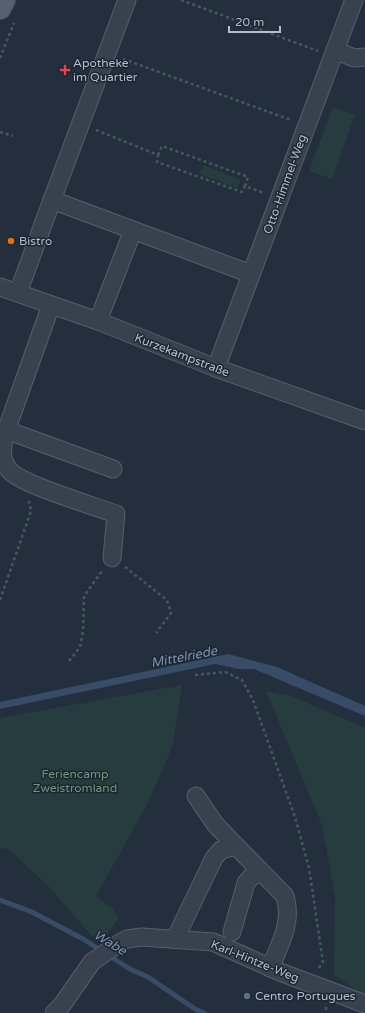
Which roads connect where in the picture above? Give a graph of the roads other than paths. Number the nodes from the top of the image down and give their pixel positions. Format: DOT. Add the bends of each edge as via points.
graph roads {
  1 [pos="4,0"];
  2 [pos="127,0"];
  3 [pos="354,0"];
  4 [pos="7,15"];
  5 [pos="334,53"];
  6 [pos="365,57"];
  7 [pos="52,200"];
  8 [pos="132,230"];
  9 [pos="251,274"];
  10 [pos="0,287"];
  11 [pos="18,293"];
  12 [pos="51,305"];
  13 [pos="98,321"];
  14 [pos="216,368"];
  15 [pos="365,421"];
  16 [pos="6,430"];
  17 [pos="113,469"];
  18 [pos="112,558"];
  19 [pos="196,796"];
  20 [pos="236,846"];
  21 [pos="262,873"];
  22 [pos="232,932"];
  23 [pos="175,939"];
  24 [pos="270,968"];
  25 [pos="365,1004"];
  26 [pos="54,1013"];
  1 -- 4 [label="main road"];
  2 -- 7 [label="street"];
  3 -- 5 [label="street, Otto-Himmel-Weg"];
  5 -- 6 [label="street" via="354,58"];
  5 -- 9 [label="street, Otto-Himmel-Weg"];
  7 -- 8 [label="street"];
  7 -- 11 [label="street"];
  8 -- 9 [label="street"];
  8 -- 13 [label="street"];
  9 -- 14 [label="street, Otto-Himmel-Weg"];
  10 -- 11 [label="street, Kurzekampstraße"];
  11 -- 12 [label="street, Kurzekampstraße"];
  12 -- 13 [label="street, Kurzekampstraße"];
  12 -- 16 [label="street"];
  13 -- 14 [label="street, Kurzekampstraße"];
  14 -- 15 [label="street, Kurzekampstraße"];
  16 -- 17 [label="street"];
  16 -- 18 [label="street" via="1,450 10,472 26,481 116,514"];
  19 -- 20 [label="street" via="215,824"];
  20 -- 21 [label="street"];
  20 -- 23 [label="street" via="221,850 214,858"];
  21 -- 22 [label="street" via="252,876 246,883"];
  21 -- 24 [label="street" via="285,896 288,906 286,928"];
  23 -- 24 [label="street, Karl-Hintze-Weg" via="213,942"];
  23 -- 26 [label="street, Karl-Hintze-Weg" via="142,937 127,939 118,944 92,962"];
  24 -- 25 [label="street, Karl-Hintze-Weg"];
}
